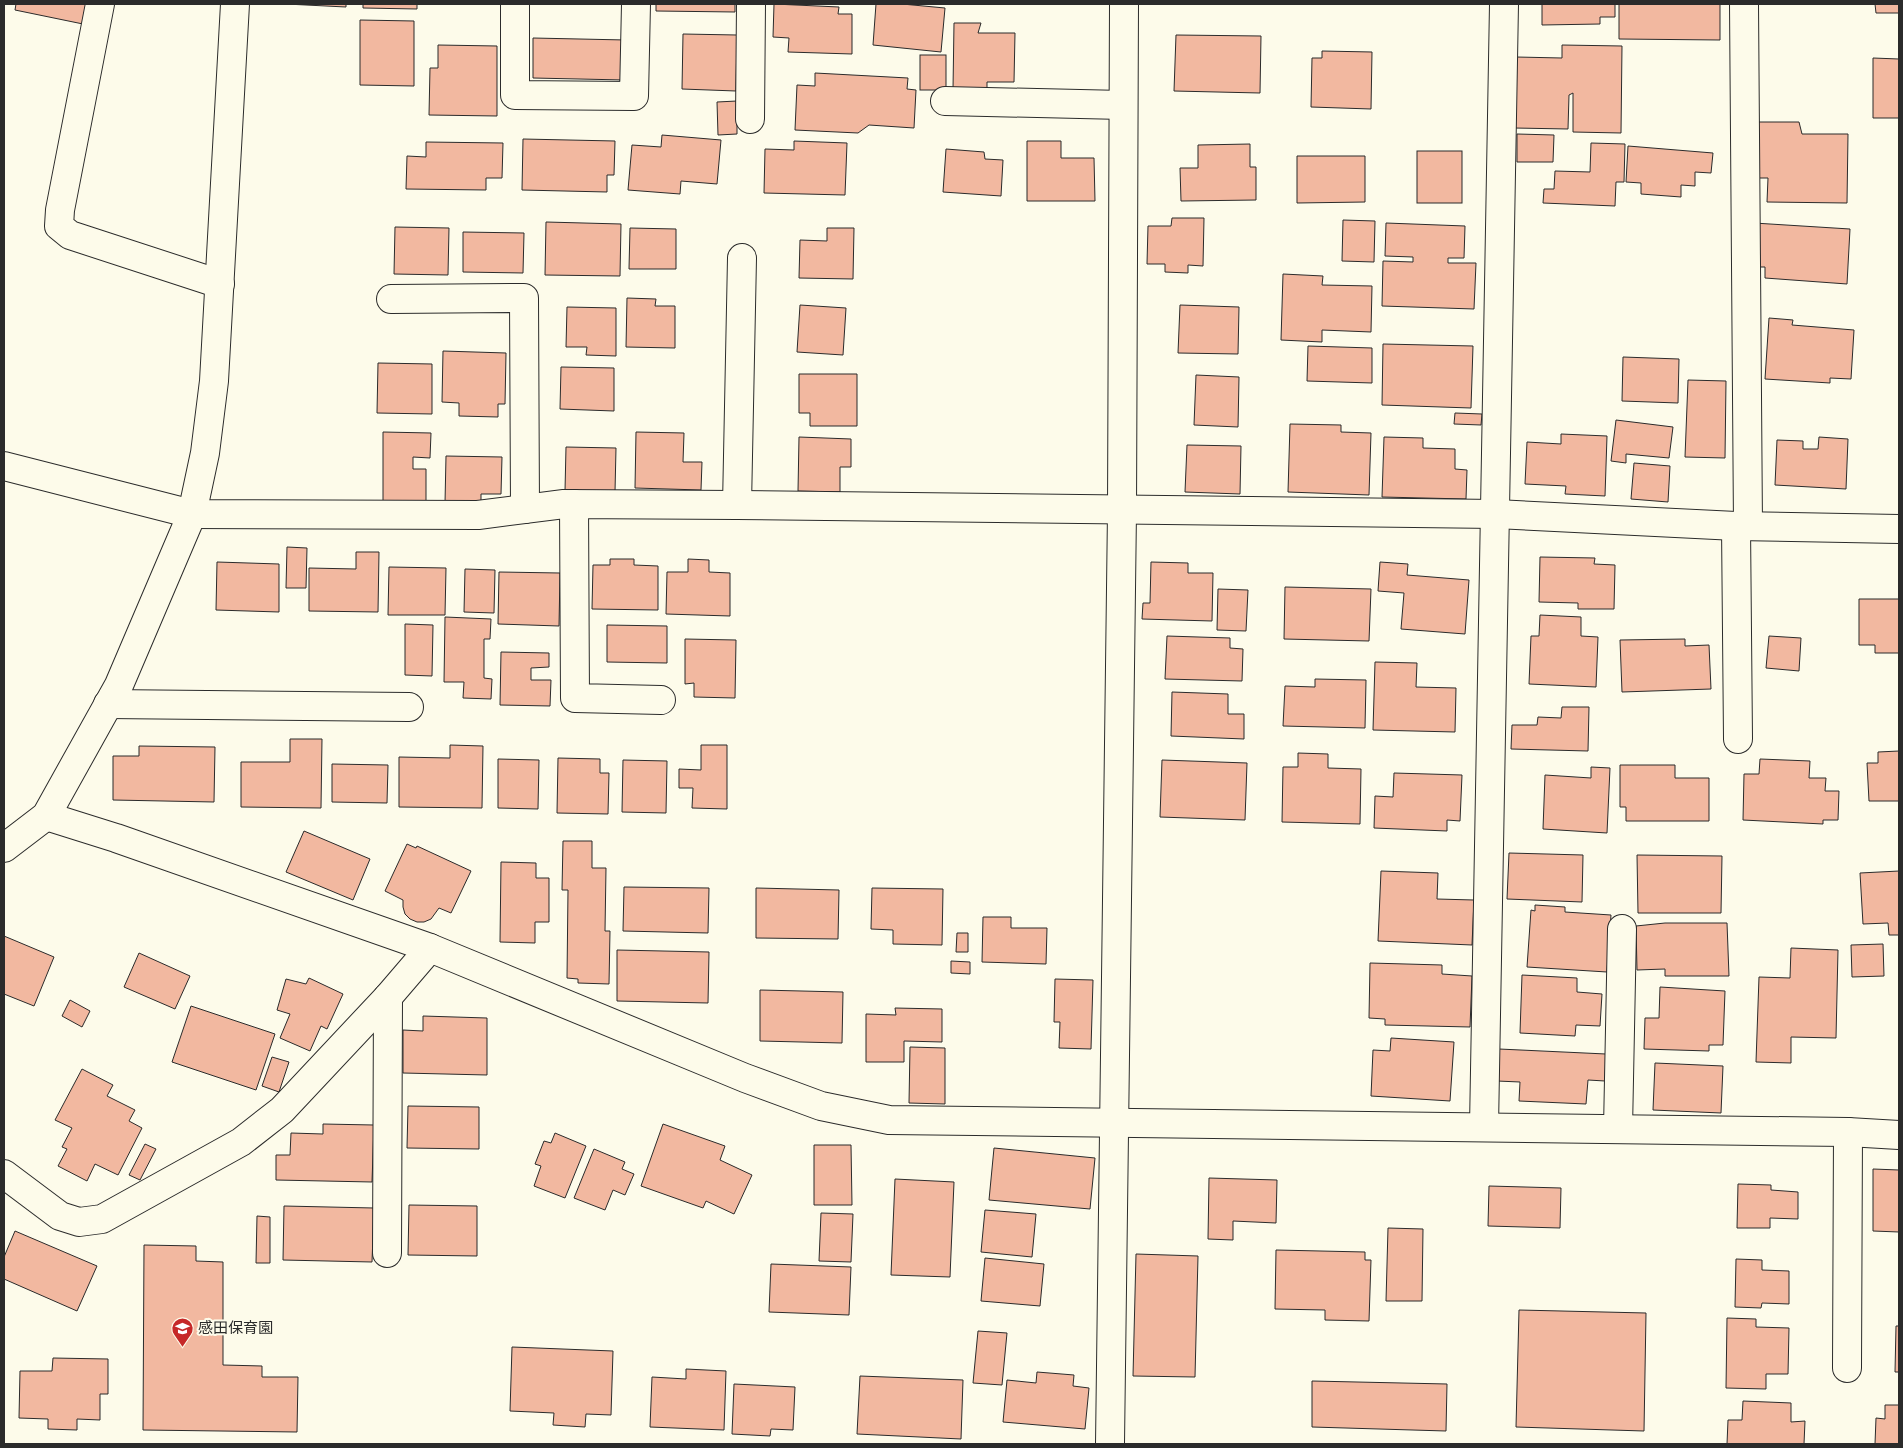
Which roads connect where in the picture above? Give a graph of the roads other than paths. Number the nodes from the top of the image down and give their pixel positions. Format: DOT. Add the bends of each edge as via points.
graph roads {
  1 [pos="100,4"];
  2 [pos="235,4"];
  3 [pos="515,4"];
  4 [pos="636,4"];
  5 [pos="751,4"];
  6 [pos="1124,4"];
  7 [pos="1504,4"];
  8 [pos="1744,4"];
  9 [pos="944,101"];
  10 [pos="1123,105"];
  11 [pos="750,119"];
  12 [pos="742,258"];
  13 [pos="220,284"];
  14 [pos="391,299"];
  15 [pos="4,466"];
  16 [pos="574,504"];
  17 [pos="737,505"];
  18 [pos="525,509"];
  19 [pos="1122,510"];
  20 [pos="192,514"];
  21 [pos="1496,514"];
  22 [pos="1742,526"];
  23 [pos="1899,529"];
  24 [pos="661,700"];
  25 [pos="108,704"];
  26 [pos="408,707"];
  27 [pos="1738,739"];
  28 [pos="46,816"];
  29 [pos="4,848"];
  30 [pos="1622,929"];
  31 [pos="430,948"];
  32 [pos="388,997"];
  33 [pos="1113,1122"];
  34 [pos="1484,1127"];
  35 [pos="1618,1129"];
  36 [pos="1848,1132"];
  37 [pos="1899,1135"];
  38 [pos="4,1174"];
  39 [pos="387,1253"];
  40 [pos="1847,1368"];
  41 [pos="1110,1444"];
  1 -- 13 [label="street" via="58,226 70,235"];
  2 -- 13 [label="street"];
  3 -- 4 [label="street" via="515,95 634,96"];
  5 -- 11 [label="street"];
  6 -- 10 [label="street"];
  7 -- 21 [label="street"];
  8 -- 22 [label="street"];
  9 -- 10 [label="street"];
  10 -- 19 [label="street"];
  12 -- 17 [label="street"];
  13 -- 20 [label="street" via="214,381"];
  14 -- 18 [label="street" via="524,298"];
  15 -- 20 [label="street"];
  16 -- 17 [label="street"];
  16 -- 18 [label="street"];
  16 -- 24 [label="street" via="575,698"];
  17 -- 19 [label="street"];
  18 -- 20 [label="street" via="478,515"];
  19 -- 21 [label="street"];
  19 -- 33 [label="street"];
  20 -- 25 [label="street"];
  21 -- 22 [label="street"];
  21 -- 34 [label="street"];
  22 -- 23 [label="street"];
  22 -- 27 [label="street"];
  25 -- 26 [label="street"];
  25 -- 28 [label="street"];
  28 -- 29 [label="street"];
  28 -- 31 [label="street"];
  30 -- 35 [label="street"];
  31 -- 32 [label="street"];
  31 -- 33 [label="street" via="745,1078 821,1106 889,1120"];
  32 -- 38 [label="street" via="282,1110 241,1142 102,1219 79,1222 60,1216"];
  32 -- 39 [label="street"];
  33 -- 34 [label="street"];
  33 -- 41 [label="street"];
  34 -- 35 [label="street"];
  35 -- 36 [label="street"];
  36 -- 37 [label="street"];
  36 -- 40 [label="street"];
}
